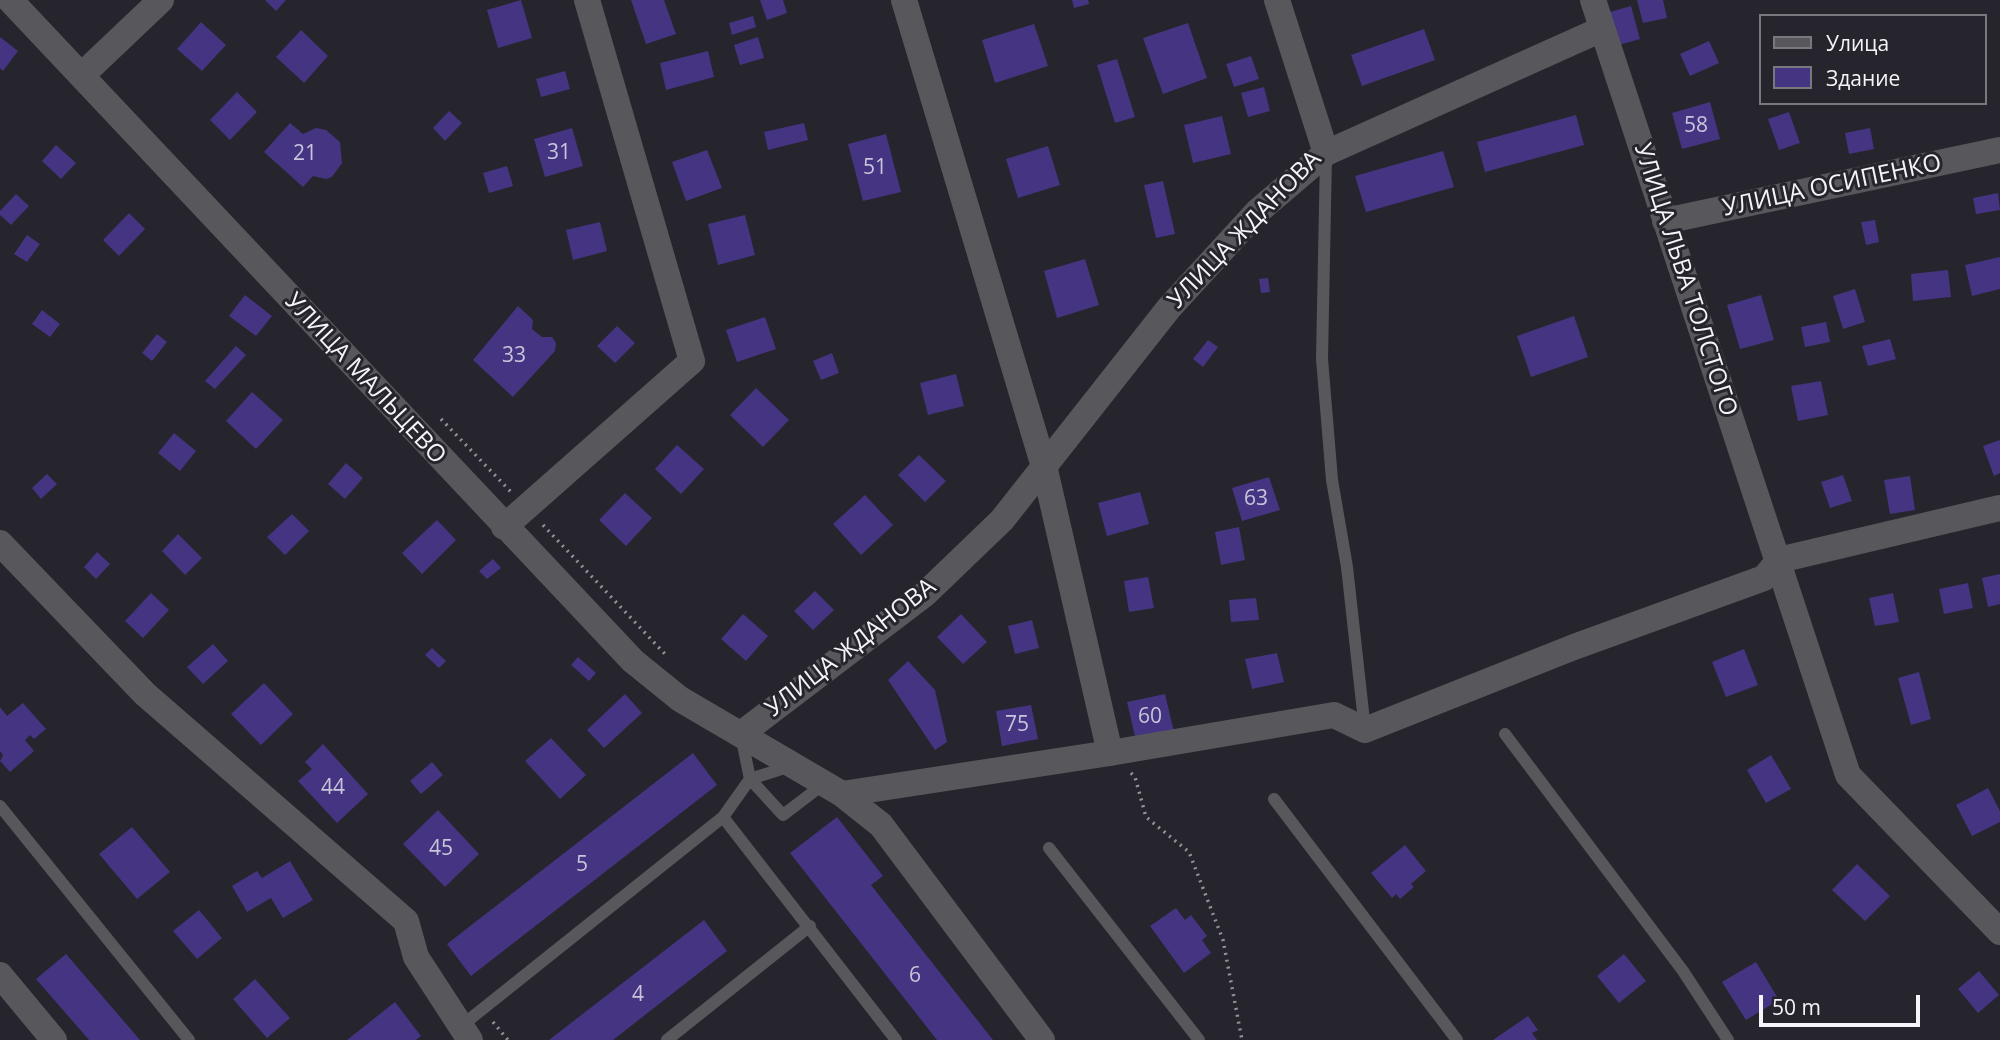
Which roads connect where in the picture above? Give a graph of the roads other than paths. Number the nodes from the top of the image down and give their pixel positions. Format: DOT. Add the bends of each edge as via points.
graph roads {
  1 [pos="9,0"];
  2 [pos="161,0"];
  3 [pos="587,0"];
  4 [pos="904,0"];
  5 [pos="1278,0"];
  6 [pos="1593,0"];
  7 [pos="1602,29"];
  8 [pos="82,75"];
  9 [pos="2000,150"];
  10 [pos="1326,153"];
  11 [pos="1665,221"];
  12 [pos="1045,470"];
  13 [pos="2000,508"];
  14 [pos="504,527"];
  15 [pos="0,543"];
  16 [pos="1779,560"];
  17 [pos="1366,730"];
  18 [pos="741,734"];
  19 [pos="1505,734"];
  20 [pos="1110,753"];
  21 [pos="795,765"];
  22 [pos="750,779"];
  23 [pos="833,789"];
  24 [pos="1274,799"];
  25 [pos="0,806"];
  26 [pos="723,817"];
  27 [pos="1049,848"];
  28 [pos="810,926"];
  29 [pos="2000,932"];
  30 [pos="0,975"];
  31 [pos="465,1034"];
  32 [pos="54,1040"];
  33 [pos="189,1040"];
  34 [pos="667,1040"];
  35 [pos="896,1040"];
  36 [pos="1042,1040"];
  37 [pos="1199,1040"];
  38 [pos="1457,1040"];
  39 [pos="1728,1040"];
  1 -- 8 [label="street, УЛИЦА МАЛЬЦЕВО"];
  2 -- 8 [label="street"];
  3 -- 14 [label="street" via="692,361"];
  4 -- 12 [label="street"];
  5 -- 10 [label="street, УЛИЦА ЖДАНОВА"];
  6 -- 7 [label="street, УЛИЦА ЛЬВА ТОЛСТОГО"];
  7 -- 10 [label="street"];
  7 -- 11 [label="street, УЛИЦА ЛЬВА ТОЛСТОГО"];
  8 -- 14 [label="street, УЛИЦА МАЛЬЦЕВО"];
  9 -- 11 [label="street, УЛИЦА ОСИПЕНКО"];
  10 -- 12 [label="street, УЛИЦА ЖДАНОВА" via="1257,212 1169,308"];
  10 -- 17 [label="lane" via="1322,359 1332,480"];
  11 -- 16 [label="street, УЛИЦА ЛЬВА ТОЛСТОГО"];
  12 -- 18 [label="street, УЛИЦА ЖДАНОВА" via="1003,520 925,594"];
  12 -- 20 [label="street"];
  13 -- 16 [label="street"];
  14 -- 18 [label="street, УЛИЦА МАЛЬЦЕВО" via="633,661 680,699"];
  15 -- 31 [label="street" via="145,694 406,921 416,957"];
  16 -- 17 [label="street" via="1764,578 1574,646"];
  16 -- 29 [label="street, УЛИЦА ЛЬВА ТОЛСТОГО" via="1848,775"];
  17 -- 20 [label="street" via="1334,715"];
  18 -- 21 [label="street, УЛИЦА МАЛЬЦЕВО"];
  18 -- 22 [label="lane"];
  19 -- 39 [label="lane" via="1683,971"];
  20 -- 23 [label="street"];
  21 -- 22 [label="lane"];
  21 -- 23 [label="street, УЛИЦА МАЛЬЦЕВО"];
  22 -- 23 [label="lane" via="783,815"];
  22 -- 26 [label="lane"];
  23 -- 36 [label="street, УЛИЦА МАЛЬЦЕВО" via="881,825"];
  24 -- 38 [label="lane"];
  25 -- 33 [label="lane"];
  26 -- 28 [label="lane"];
  26 -- 31 [label="lane" via="483,1009"];
  27 -- 37 [label="lane"];
  28 -- 34 [label="lane"];
  28 -- 35 [label="lane"];
  30 -- 32 [label="street"];
}
